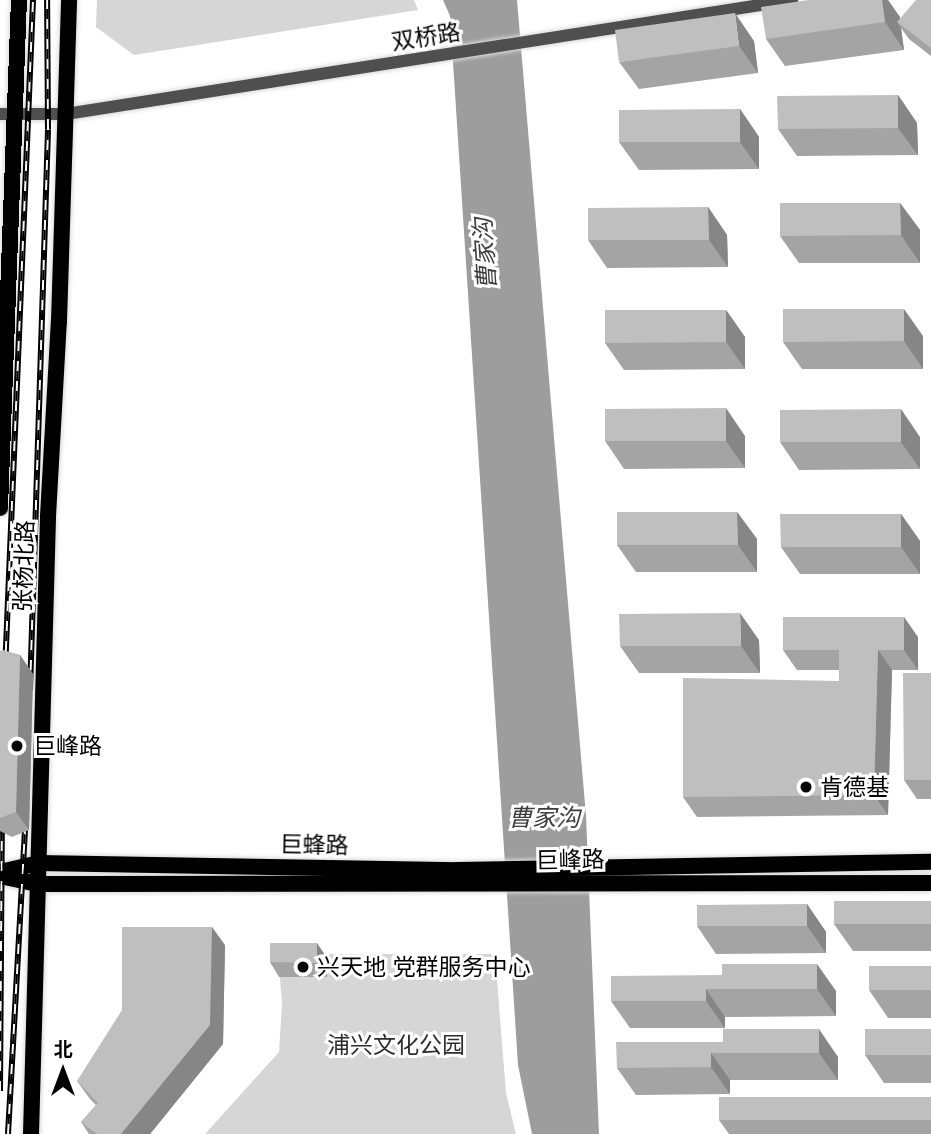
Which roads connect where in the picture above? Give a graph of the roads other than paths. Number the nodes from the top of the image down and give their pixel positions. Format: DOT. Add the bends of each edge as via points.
graph roads {
  1 [pos="19,0"];
  2 [pos="69,0"];
  3 [pos="792,0"];
  4 [pos="8,114"];
  5 [pos="66,114"];
  6 [pos="0,508"];
  7 [pos="931,862"];
  8 [pos="38,863"];
  9 [pos="0,874"];
  10 [pos="627,876"];
  11 [pos="458,877"];
  12 [pos="931,883"];
  13 [pos="37,884"];
  14 [pos="31,1134"];
  1 -- 4 [label="main road, 张杨北路"];
  2 -- 5 [label="main road, 张杨北路"];
  3 -- 5 [label="street, 双桥路"];
  4 -- 5 [label="street, 双桥路"];
  4 -- 6 [label="main road, 张杨北路"];
  5 -- 8 [label="main road, 张杨北路"];
  7 -- 10 [label="main road, 巨峰路"];
  8 -- 9 [label="main road, 巨蜂路"];
  8 -- 11 [label="main road, 巨蜂路"];
  8 -- 13 [label="main road, 张杨北路"];
  9 -- 13 [label="main road, 巨峰路"];
  10 -- 11 [label="main road, 巨峰路"];
  10 -- 12 [label="main road, 巨峰路"];
  11 -- 13 [label="main road, 巨峰路"];
  13 -- 14 [label="main road, 张杨北路"];
}
